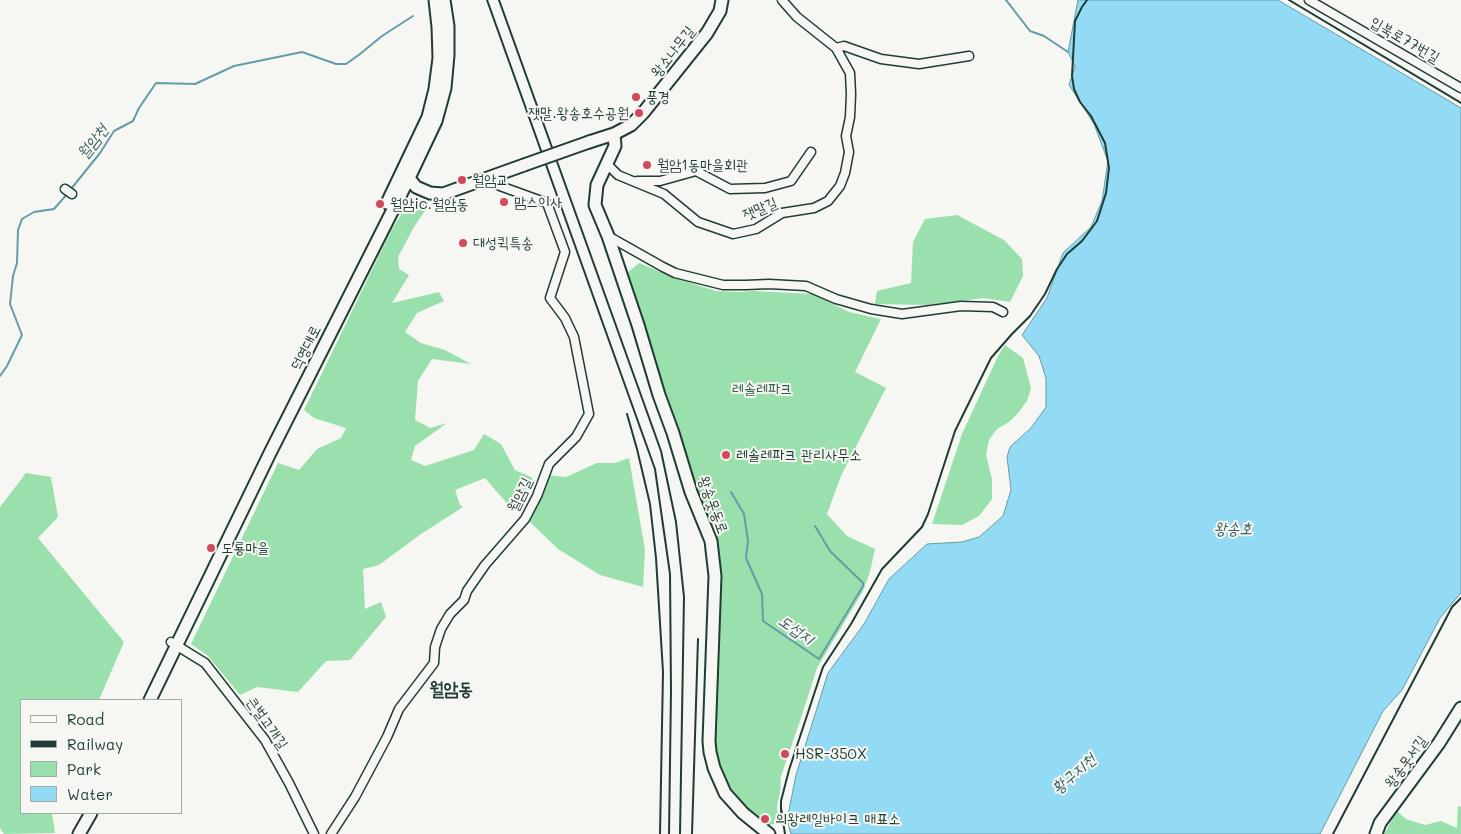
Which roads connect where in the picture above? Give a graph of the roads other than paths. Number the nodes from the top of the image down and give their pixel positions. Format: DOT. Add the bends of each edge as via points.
graph roads {
  1 [pos="435,0"];
  2 [pos="444,0"];
  3 [pos="722,0"];
  4 [pos="782,0"];
  5 [pos="1310,0"];
  6 [pos="836,48"];
  7 [pos="969,56"];
  8 [pos="1461,88"];
  9 [pos="614,134"];
  10 [pos="811,152"];
  11 [pos="607,164"];
  12 [pos="406,174"];
  13 [pos="488,177"];
  14 [pos="632,181"];
  15 [pos="608,236"];
  16 [pos="1003,312"];
  17 [pos="173,644"];
  18 [pos="145,699"];
  19 [pos="150,699"];
  20 [pos="1461,708"];
  21 [pos="90,814"];
  22 [pos="97,814"];
  23 [pos="80,834"];
  24 [pos="87,834"];
  25 [pos="314,834"];
  26 [pos="331,834"];
  27 [pos="770,834"];
  28 [pos="1376,834"];
  1 -- 12 [label="street, 덕영대로" via="439,58 435,89"];
  2 -- 12 [label="street, 덕영대로" via="448,26 445,88 436,121"];
  3 -- 9 [label="street, 왕소나무길" via="720,11 707,33 649,106 631,126"];
  4 -- 6 [label="street, 잿말길" via="797,17"];
  5 -- 8 [label="street, 입북로77번길"];
  6 -- 7 [label="street" via="844,46 881,59 918,64"];
  6 -- 14 [label="street, 잿말길" via="850,73 851,102 846,136 849,152 843,180 828,201 814,208 782,213 756,229 733,234 698,222 664,194"];
  9 -- 11 [label="street, 왕송못동로" via="615,146"];
  9 -- 13 [label="street, bridge"];
  10 -- 14 [label="street" via="791,181 765,188 730,189 696,171 660,180"];
  11 -- 14 [label="street, 잿말길" via="618,175"];
  11 -- 15 [label="street, 왕송못동로" via="597,185 595,205"];
  12 -- 13 [label="street" via="416,187 443,194"];
  12 -- 17 [label="street, 덕영대로"];
  13 -- 26 [label="street, 월암길" via="500,186 547,204 565,252 550,298 574,337 589,414 576,437 549,464 525,519 485,565 464,600 450,614 435,647 434,663 399,709 355,797"];
  15 -- 16 [label="street" via="675,273 723,284 806,286 836,299 902,314 961,306 993,307"];
  15 -- 27 [label="street, 왕송못동로" via="691,492 711,540 715,576 709,741 714,768 725,793 742,813"];
  17 -- 18 [label="street, 덕영대로"];
  17 -- 19 [label="street, 덕영대로"];
  17 -- 25 [label="street, 큰벌고개길" via="205,663 265,740"];
  20 -- 28 [label="street, 왕송못서길" via="1380,823"];
  21 -- 23 [label="street"];
  22 -- 24 [label="street"];
}
